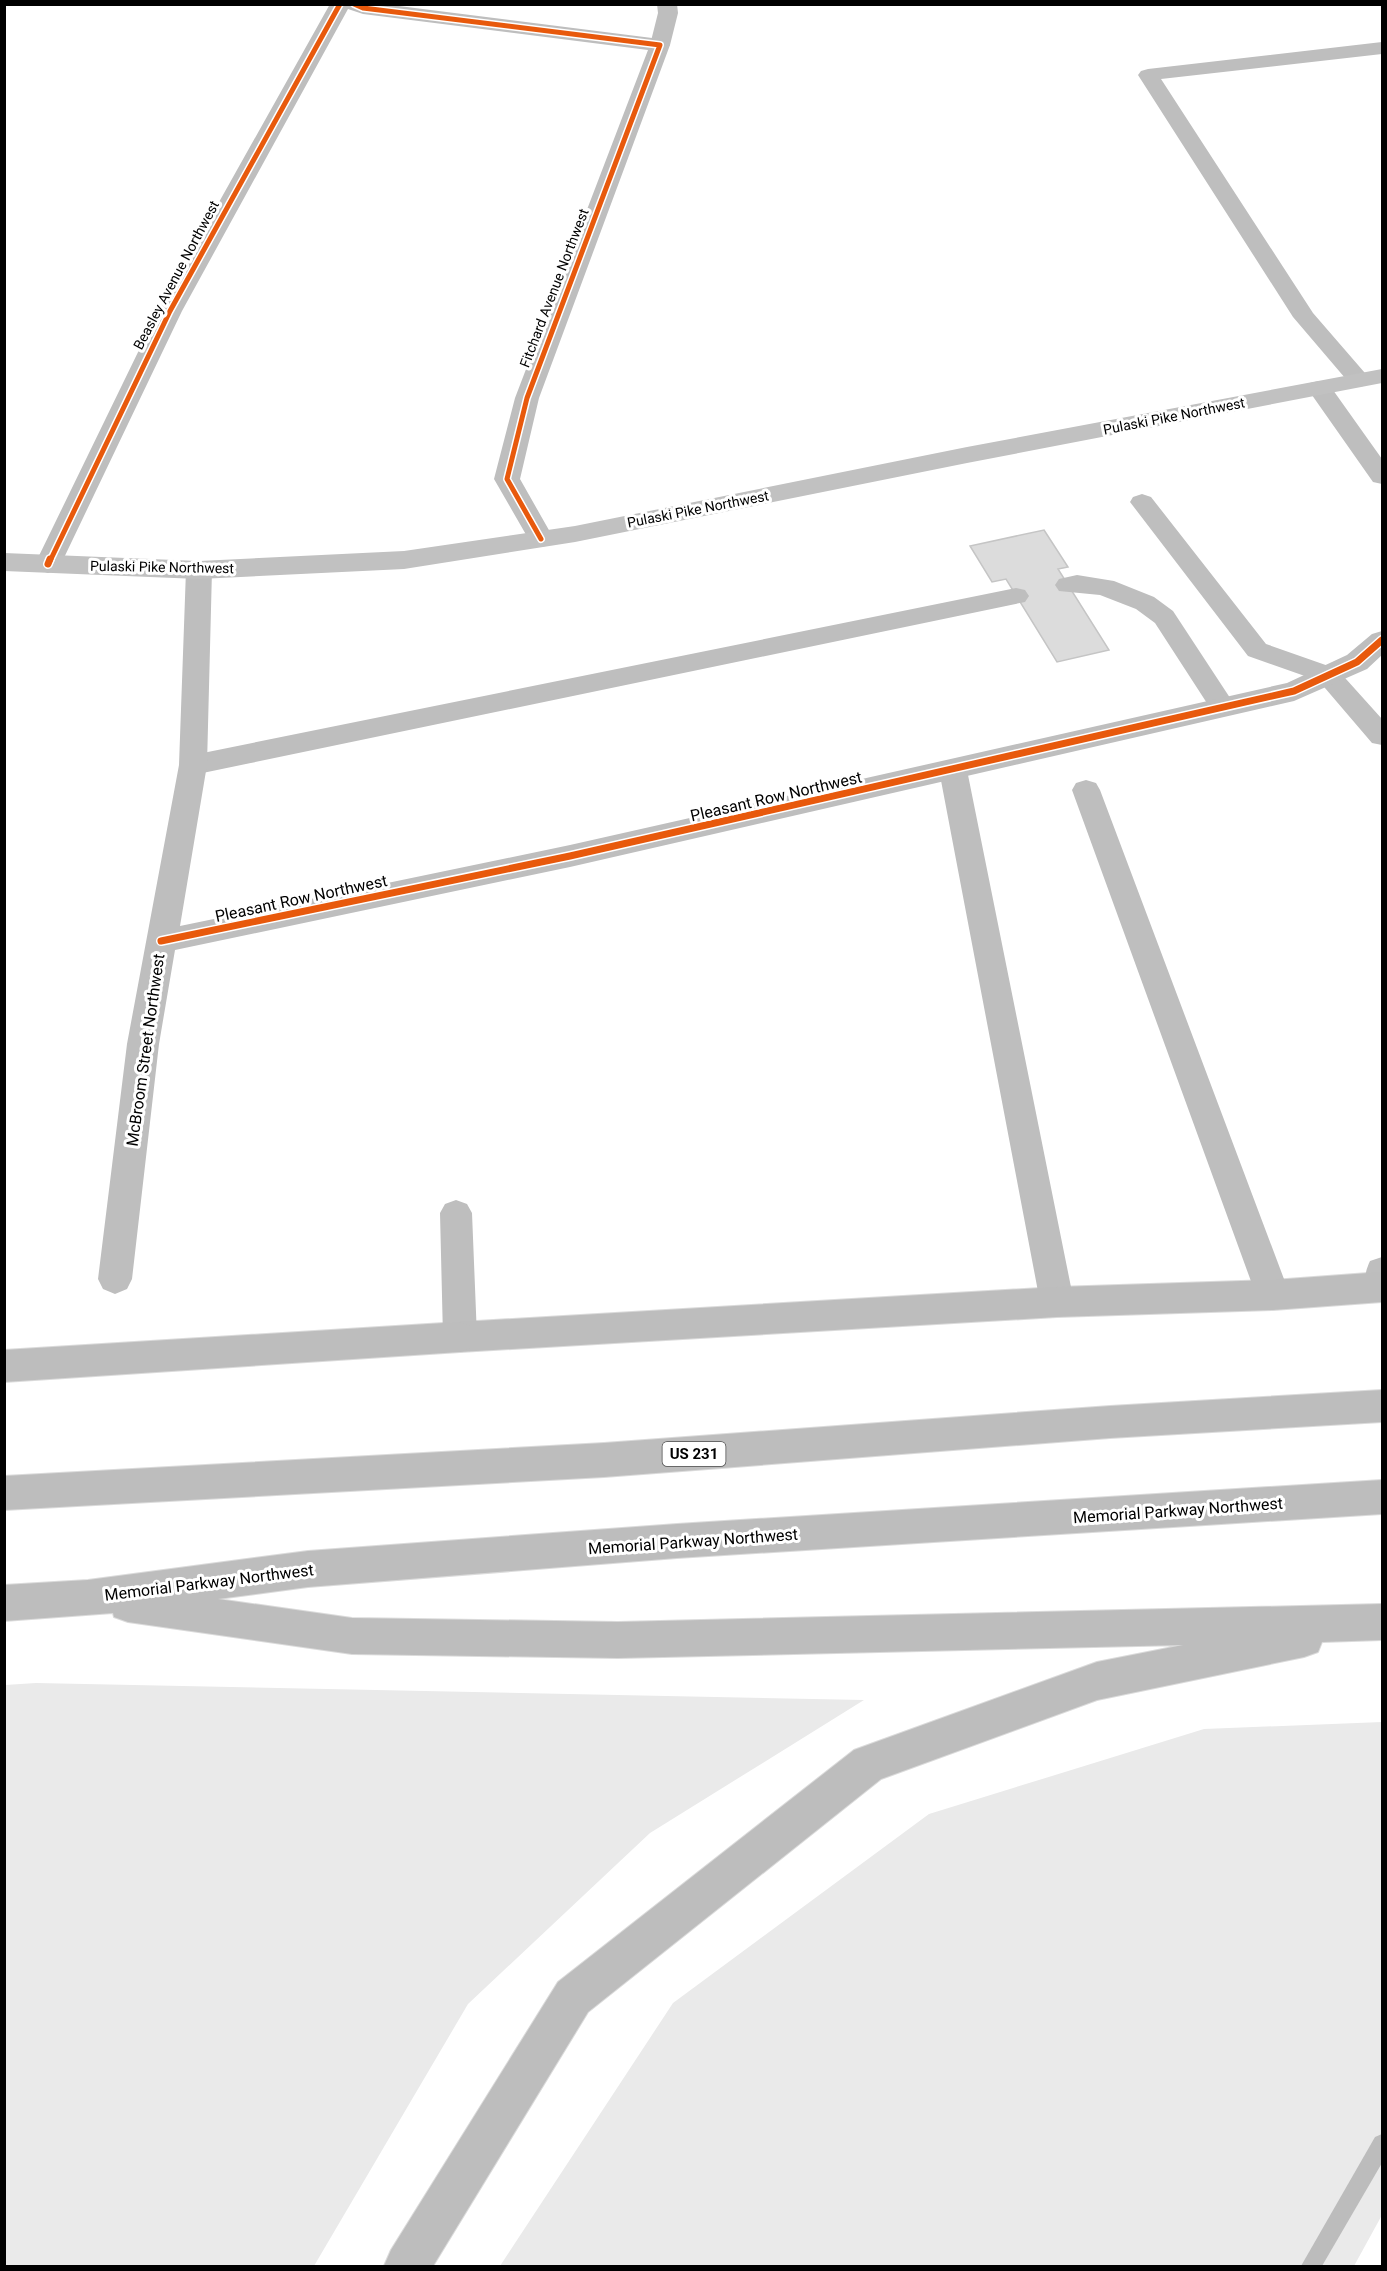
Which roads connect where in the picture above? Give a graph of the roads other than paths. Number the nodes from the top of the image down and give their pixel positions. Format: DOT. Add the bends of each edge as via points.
graph roads {
  1 [pos="340,4"];
  2 [pos="354,4"];
  3 [pos="667,4"];
  4 [pos="660,45"];
  5 [pos="1383,48"];
  6 [pos="1371,378"];
  7 [pos="1319,388"];
  8 [pos="1383,476"];
  9 [pos="1142,502"];
  10 [pos="541,539"];
  11 [pos="4,562"];
  12 [pos="48,564"];
  13 [pos="199,570"];
  14 [pos="1068,585"];
  15 [pos="1016,596"];
  16 [pos="1383,640"];
  17 [pos="1328,675"];
  18 [pos="1223,707"];
  19 [pos="1383,736"];
  20 [pos="193,765"];
  21 [pos="953,770"];
  22 [pos="1086,790"];
  23 [pos="162,941"];
  24 [pos="456,1213"];
  25 [pos="115,1280"];
  26 [pos="1382,1282"];
  27 [pos="1274,1295"];
  28 [pos="1057,1302"];
  29 [pos="460,1337"];
  30 [pos="4,1366"];
  31 [pos="1383,1406"];
  32 [pos="4,1493"];
  33 [pos="1383,1497"];
  34 [pos="88,1598"];
  35 [pos="4,1603"];
  36 [pos="1383,1623"];
  37 [pos="407,2266"];
  1 -- 12 [label="street, Beasley Avenue Northwest" via="170,311"];
  2 -- 4 [label="street"];
  3 -- 4 [label="lane"];
  4 -- 10 [label="street, Fitchard Avenue Northwest" via="527,398 507,479"];
  5 -- 6 [label="lane" via="1148,75 1304,316"];
  6 -- 7 [label="main road, Pulaski Pike Northwest"];
  7 -- 8 [label="street"];
  7 -- 10 [label="main road, Pulaski Pike Northwest"];
  9 -- 17 [label="lane" via="1257,651"];
  10 -- 13 [label="main road, Pulaski Pike Northwest" via="404,560"];
  11 -- 12 [label="main road, Pulaski Pike Northwest"];
  12 -- 13 [label="main road, Pulaski Pike Northwest"];
  13 -- 20 [label="street, McBroom Street Northwest"];
  14 -- 18 [label="lane" via="1105,587 1145,603 1164,617"];
  15 -- 20 [label="lane"];
  16 -- 17 [label="street, Pleasant Row Northwest" via="1357,662"];
  17 -- 18 [label="street, Pleasant Row Northwest" via="1294,691"];
  17 -- 19 [label="lane"];
  18 -- 21 [label="street, Pleasant Row Northwest"];
  20 -- 23 [label="street, McBroom Street Northwest"];
  21 -- 23 [label="street, Pleasant Row Northwest" via="570,856"];
  21 -- 28 [label="lane"];
  22 -- 27 [label="lane"];
  23 -- 25 [label="street, McBroom Street Northwest" via="143,1044"];
  24 -- 29 [label="lane"];
  26 -- 27 [label="main road"];
  27 -- 28 [label="main road"];
  28 -- 29 [label="main road"];
  29 -- 30 [label="main road"];
  31 -- 32 [label="main road, US 231" via="604,1460"];
  33 -- 34 [label="main road, Memorial Parkway Northwest" via="677,1541 308,1569"];
  34 -- 35 [label="main road, Memorial Parkway Northwest"];
  34 -- 36 [label="main road" via="352,1636 618,1640"];
  36 -- 37 [label="main road" via="1097,1681 868,1764 573,1998"];
}
